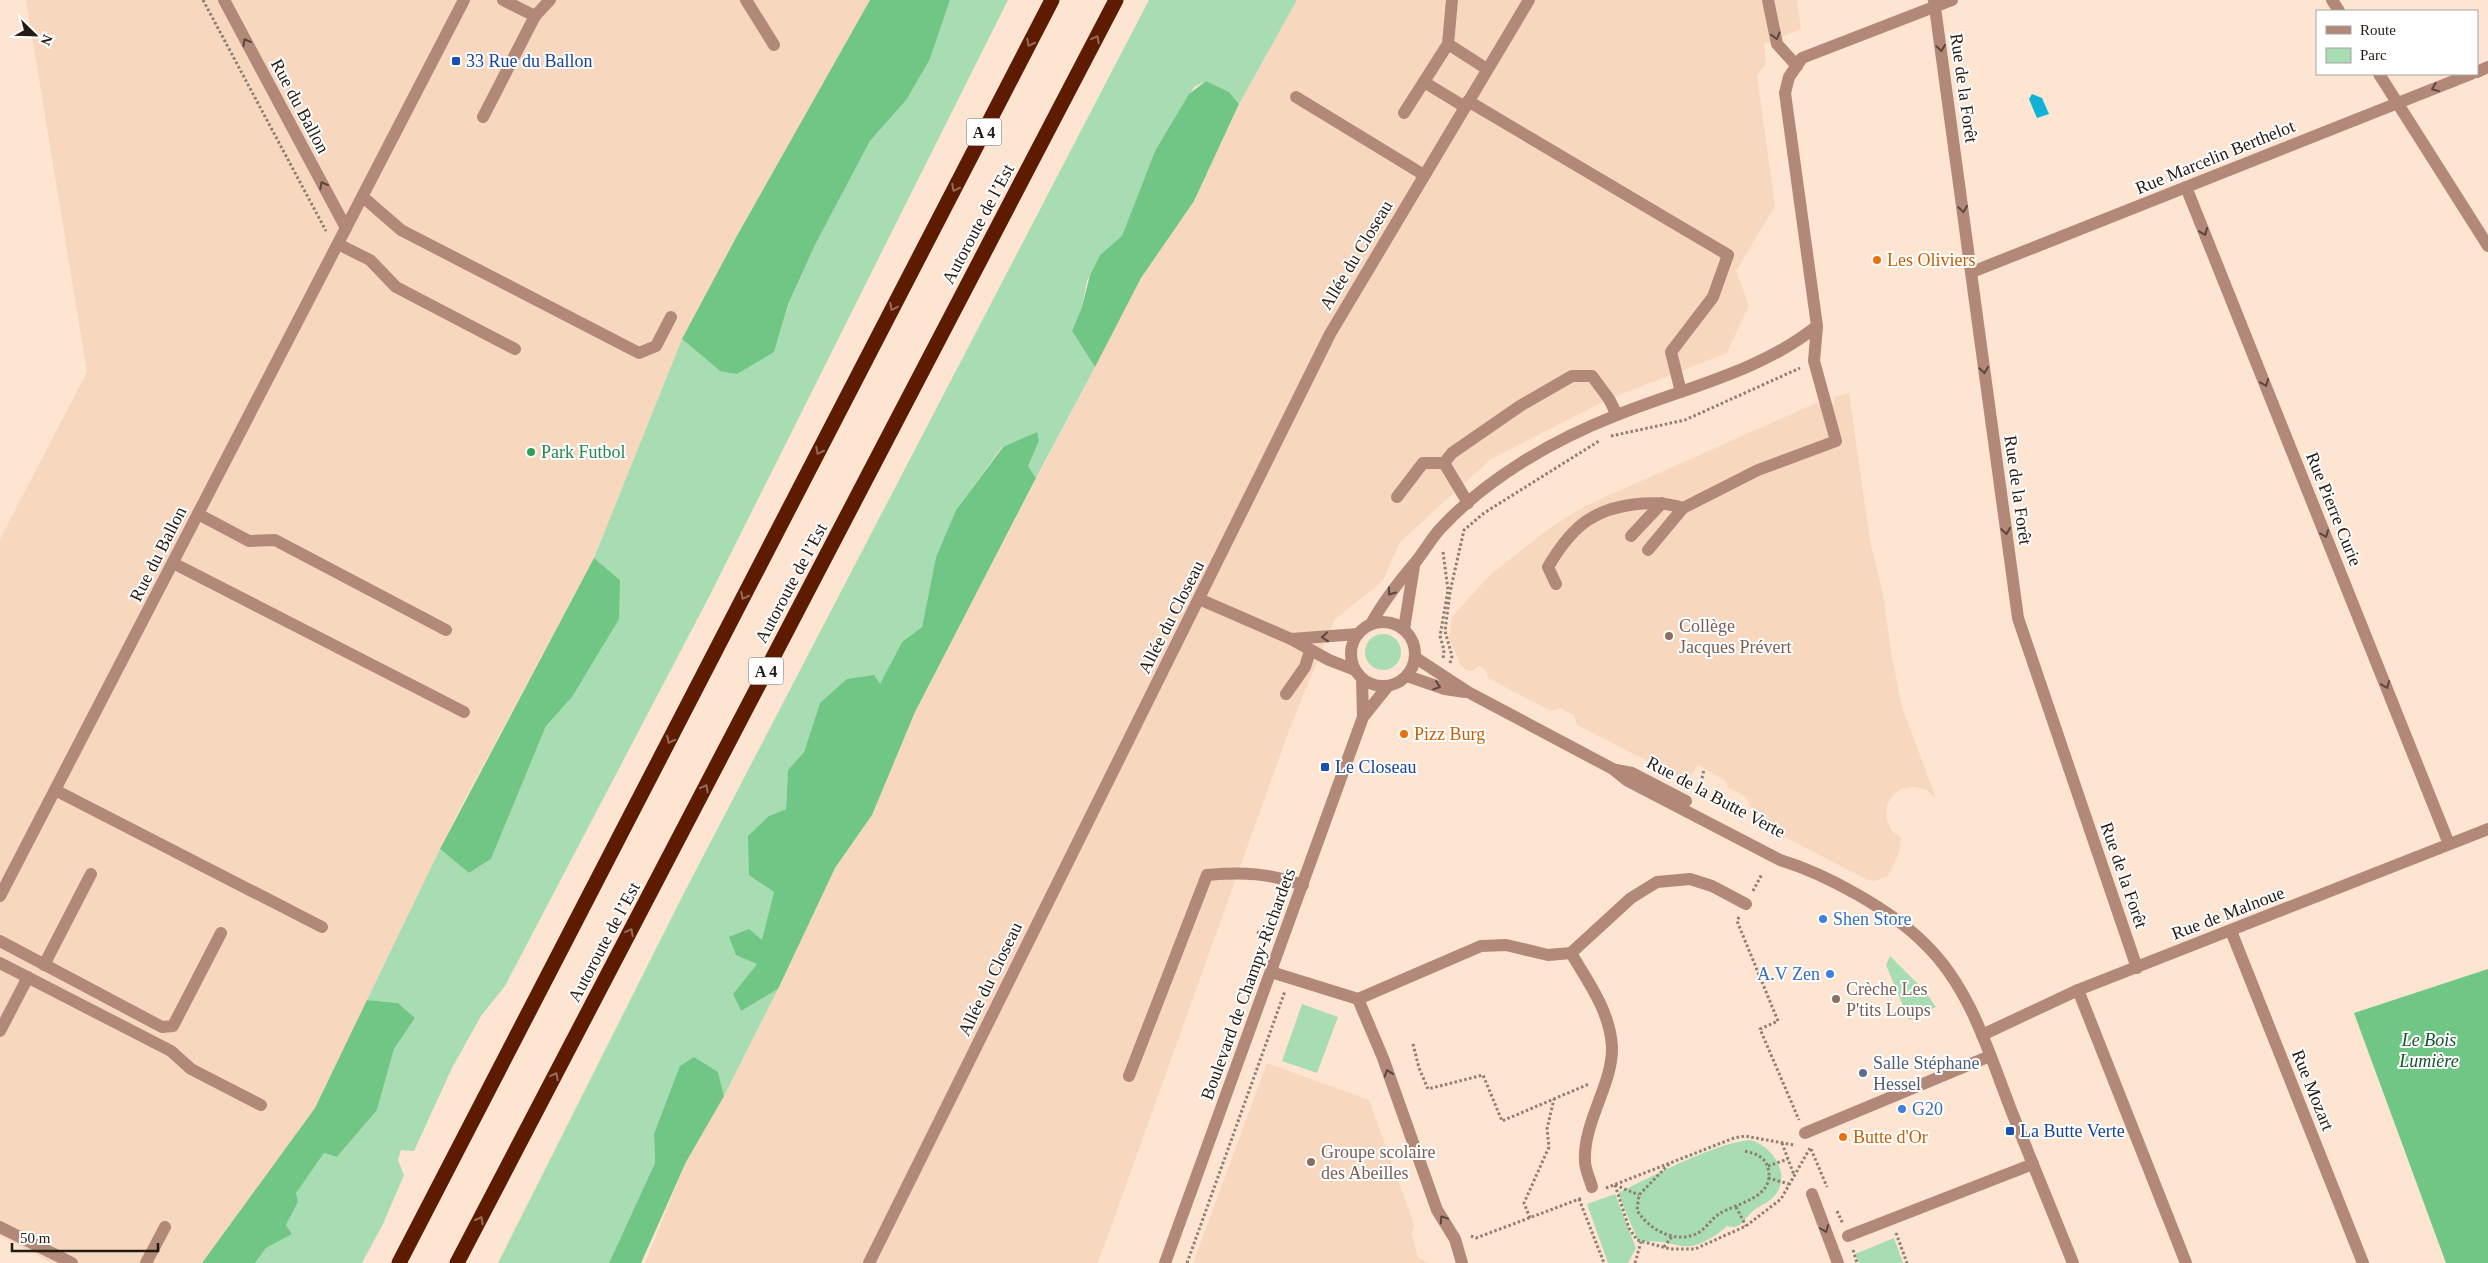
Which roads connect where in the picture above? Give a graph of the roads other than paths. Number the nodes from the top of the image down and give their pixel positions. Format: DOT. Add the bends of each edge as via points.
graph roads {
  1 [pos="224,0"];
  2 [pos="464,0"];
  3 [pos="503,0"];
  4 [pos="550,0"];
  5 [pos="746,0"];
  6 [pos="1052,0"];
  7 [pos="1116,0"];
  8 [pos="1452,0"];
  9 [pos="1529,0"];
  10 [pos="1768,0"];
  11 [pos="1952,0"];
  12 [pos="1934,3"];
  13 [pos="535,16"];
  14 [pos="1448,44"];
  15 [pos="774,45"];
  16 [pos="1796,66"];
  17 [pos="1487,69"];
  18 [pos="2380,75"];
  19 [pos="2470,75"];
  20 [pos="1424,82"];
  21 [pos="1296,97"];
  22 [pos="1466,104"];
  23 [pos="2398,104"];
  24 [pos="1404,113"];
  25 [pos="483,117"];
  26 [pos="1424,175"];
  27 [pos="2186,187"];
  28 [pos="363,197"];
  29 [pos="346,228"];
  30 [pos="337,246"];
  31 [pos="2488,246"];
  32 [pos="1972,272"];
  33 [pos="671,317"];
  34 [pos="1816,326"];
  35 [pos="515,348"];
  36 [pos="1682,392"];
  37 [pos="1617,415"];
  38 [pos="1444,463"];
  39 [pos="1397,498"];
  40 [pos="1468,503"];
  41 [pos="1662,503"];
  42 [pos="1683,508"];
  43 [pos="198,514"];
  44 [pos="1631,536"];
  45 [pos="1648,550"];
  46 [pos="173,563"];
  47 [pos="1415,563"];
  48 [pos="1556,584"];
  49 [pos="1199,599"];
  50 [pos="1371,624"];
  51 [pos="1404,629"];
  52 [pos="446,630"];
  53 [pos="1358,634"];
  54 [pos="1291,640"];
  55 [pos="1310,651"];
  56 [pos="1416,658"];
  57 [pos="1359,674"];
  58 [pos="1407,676"];
  59 [pos="1388,686"];
  60 [pos="1468,692"];
  61 [pos="1286,694"];
  62 [pos="464,712"];
  63 [pos="1363,717"];
  64 [pos="55,790"];
  65 [pos="2488,829"];
  66 [pos="2449,844"];
  67 [pos="91,874"];
  68 [pos="1303,885"];
  69 [pos="0,896"];
  70 [pos="1746,904"];
  71 [pos="322,928"];
  72 [pos="2231,931"];
  73 [pos="221,933"];
  74 [pos="0,941"];
  75 [pos="1571,953"];
  76 [pos="0,963"];
  77 [pos="44,965"];
  78 [pos="2136,968"];
  79 [pos="1271,972"];
  80 [pos="28,977"];
  81 [pos="2078,990"];
  82 [pos="1358,998"];
  83 [pos="0,1031"];
  84 [pos="1982,1036"];
  85 [pos="1990,1056"];
  86 [pos="1129,1076"];
  87 [pos="261,1105"];
  88 [pos="1805,1133"];
  89 [pos="2033,1164"];
  90 [pos="1596,1189"];
  91 [pos="1812,1194"];
  92 [pos="0,1227"];
  93 [pos="165,1227"];
  94 [pos="1848,1236"];
  95 [pos="72,1263"];
  96 [pos="146,1263"];
  97 [pos="399,1263"];
  98 [pos="457,1263"];
  99 [pos="869,1263"];
  100 [pos="1164,1263"];
  101 [pos="1462,1263"];
  102 [pos="1838,1263"];
  103 [pos="2073,1263"];
  104 [pos="2186,1263"];
  105 [pos="2363,1263"];
  29 -- 1 [label="street, Rue du Ballon, one-way"];
  2 -- 28 [label="street, Rue du Ballon"];
  3 -- 13 [label="street"];
  4 -- 13 [label="street"];
  5 -- 15 [label="street"];
  6 -- 97 [label="highway, Autoroute de l’Est / A 4, one-way"];
  98 -- 7 [label="highway, Autoroute de l’Est / A 4, one-way"];
  8 -- 14 [label="street"];
  9 -- 17 [label="street, Allée du Closeau"];
  10 -- 16 [label="street, one-way" via="1777,44"];
  11 -- 12 [label="street"];
  12 -- 16 [label="street" via="1802,58"];
  12 -- 32 [label="street, Rue de la Forêt, one-way"];
  13 -- 25 [label="street"];
  14 -- 17 [label="street"];
  14 -- 20 [label="street"];
  16 -- 34 [label="street" via="1785,92"];
  17 -- 22 [label="street, Allée du Closeau"];
  18 -- 23 [label="street"];
  19 -- 23 [label="street, Rue Marcelin Berthelot, one-way"];
  20 -- 22 [label="street"];
  20 -- 24 [label="street"];
  21 -- 26 [label="street"];
  22 -- 26 [label="street, Allée du Closeau"];
  22 -- 36 [label="street" via="1728,255 1713,297 1671,352"];
  23 -- 27 [label="street, Rue Marcelin Berthelot"];
  23 -- 31 [label="street"];
  26 -- 49 [label="street, Allée du Closeau" via="1330,334"];
  27 -- 32 [label="street, Rue Marcelin Berthelot"];
  27 -- 66 [label="street, Rue Pierre Curie, one-way"];
  28 -- 29 [label="street, Rue du Ballon"];
  28 -- 33 [label="street" via="401,230 639,353 656,346"];
  29 -- 30 [label="street, Rue du Ballon"];
  30 -- 35 [label="street" via="370,260 396,287"];
  30 -- 43 [label="street, Rue du Ballon"];
  32 -- 78 [label="street, Rue de la Forêt, one-way" via="2018,618"];
  34 -- 36 [label="street" via="1771,356"];
  34 -- 42 [label="street" via="1814,361 1836,441 1758,470"];
  36 -- 37 [label="street"];
  37 -- 38 [label="street" via="1592,376 1572,376 1520,406 1452,453"];
  37 -- 40 [label="street" via="1525,460"];
  38 -- 39 [label="street" via="1423,463"];
  38 -- 40 [label="street"];
  40 -- 47 [label="street" via="1440,528"];
  41 -- 42 [label="street"];
  41 -- 44 [label="street"];
  41 -- 48 [label="street" via="1625,505 1588,520 1560,547 1548,567"];
  42 -- 45 [label="street"];
  43 -- 46 [label="street, Rue du Ballon"];
  43 -- 52 [label="street" via="248,540 276,540"];
  46 -- 62 [label="street"];
  46 -- 64 [label="street, Rue du Ballon"];
  47 -- 50 [label="street, one-way" via="1386,598"];
  47 -- 51 [label="street"];
  49 -- 54 [label="street"];
  49 -- 99 [label="street, Allée du Closeau"];
  50 -- 51 [label="street" via="1388,622"];
  50 -- 53 [label="street"];
  51 -- 56 [label="street" via="1413,642"];
  53 -- 54 [label="street, one-way"];
  53 -- 57 [label="street" via="1351,649 1351,658"];
  54 -- 55 [label="street"];
  55 -- 57 [label="street"];
  55 -- 61 [label="street" via="1305,667"];
  56 -- 58 [label="street"];
  56 -- 60 [label="street, Rue de la Butte Verte"];
  57 -- 59 [label="street" via="1374,685"];
  57 -- 63 [label="street, Boulevard de Champy-Richardets"];
  58 -- 59 [label="street"];
  58 -- 60 [label="street, Rue de la Butte Verte, one-way" via="1445,689"];
  59 -- 63 [label="street, Boulevard de Champy-Richardets"];
  60 -- 84 [label="street, Rue de la Butte Verte" via="1613,769 1632,773 1870,902 1927,945 1961,989"];
  63 -- 68 [label="street, Boulevard de Champy-Richardets"];
  64 -- 69 [label="street, Rue du Ballon"];
  64 -- 71 [label="street"];
  65 -- 66 [label="street, Rue de Malnoue"];
  66 -- 72 [label="street, Rue de Malnoue"];
  67 -- 77 [label="street"];
  68 -- 79 [label="street, Boulevard de Champy-Richardets"];
  68 -- 86 [label="street" via="1276,876 1238,872 1207,875"];
  70 -- 75 [label="street" via="1712,886 1690,880 1658,882 1631,898"];
  72 -- 78 [label="street, Rue de Malnoue"];
  72 -- 105 [label="street, Rue Mozart"];
  73 -- 77 [label="street" via="173,1026 162,1027"];
  74 -- 77 [label="street"];
  75 -- 82 [label="street" via="1548,955 1506,945 1481,946"];
  75 -- 90 [label="street" via="1598,997 1608,1022 1612,1048 1587,1136 1585,1163"];
  76 -- 80 [label="street"];
  78 -- 81 [label="street, Rue de Malnoue"];
  79 -- 82 [label="street"];
  79 -- 100 [label="street, Boulevard de Champy-Richardets"];
  80 -- 83 [label="street"];
  80 -- 87 [label="street" via="171,1051 192,1069"];
  81 -- 84 [label="street, Rue de Malnoue"];
  81 -- 104 [label="street"];
  101 -- 82 [label="street, one-way" via="1456,1240 1437,1210"];
  84 -- 85 [label="street, Rue de la Butte Verte"];
  85 -- 88 [label="street"];
  85 -- 89 [label="street, Rue de la Butte Verte"];
  89 -- 94 [label="street"];
  89 -- 103 [label="street, Rue de la Butte Verte"];
  91 -- 102 [label="street, one-way"];
  92 -- 95 [label="street"];
  93 -- 96 [label="street"];
}
